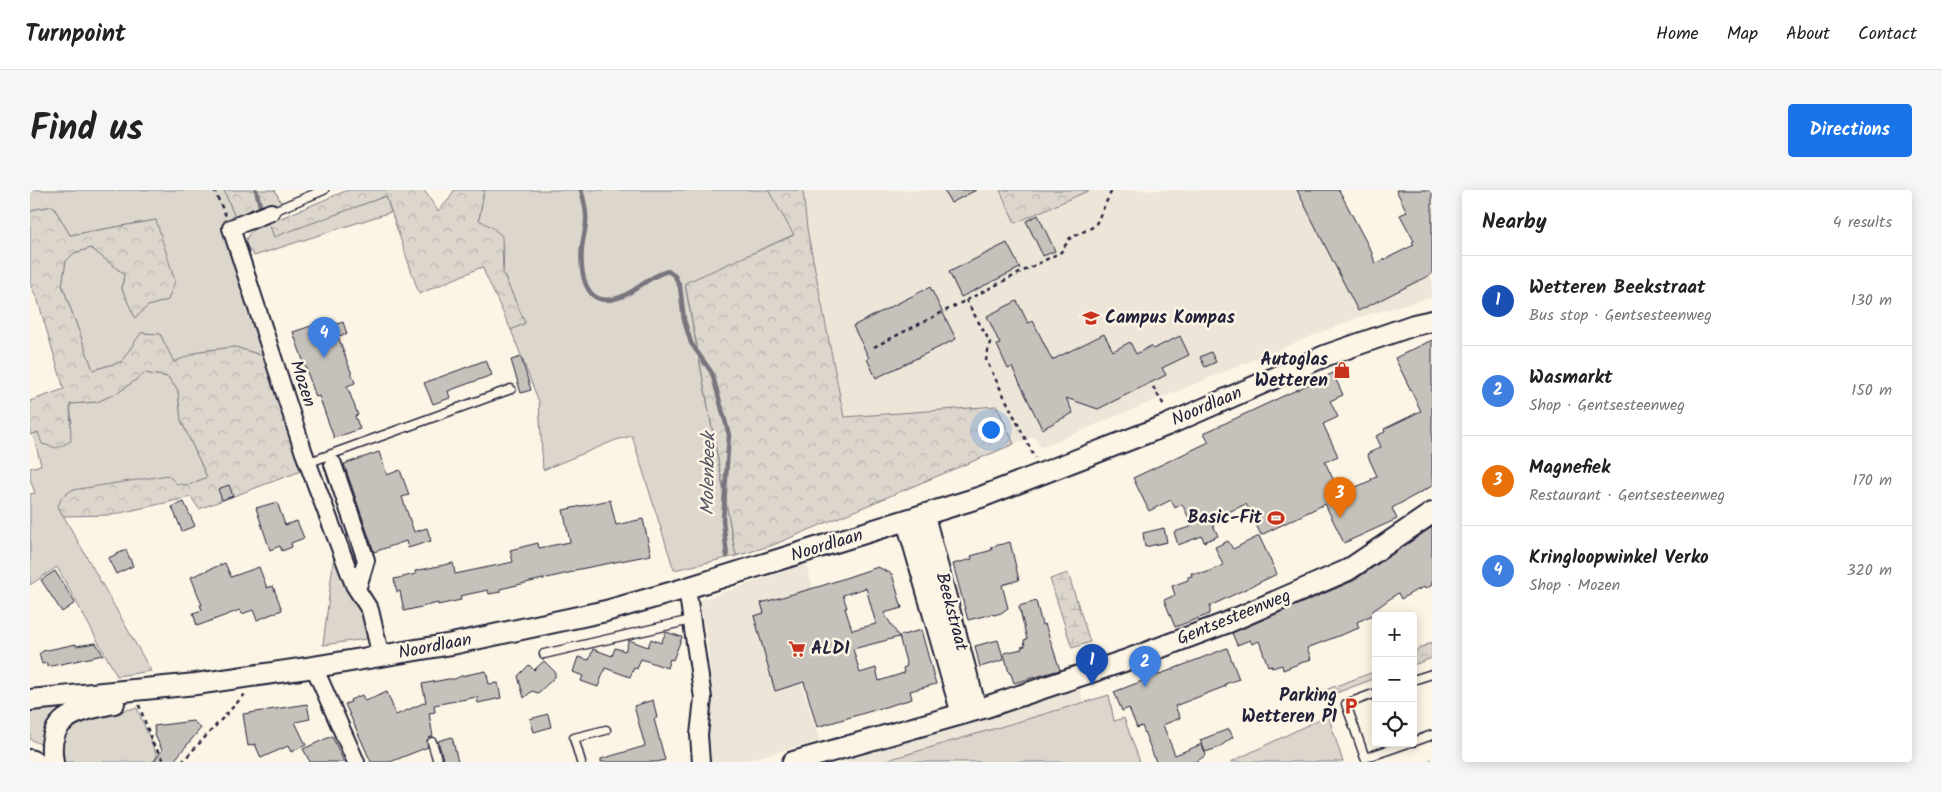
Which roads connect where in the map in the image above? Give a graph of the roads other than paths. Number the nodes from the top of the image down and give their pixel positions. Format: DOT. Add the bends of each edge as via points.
graph roads {
  1 [pos="324,190"];
  2 [pos="271,212"];
  3 [pos="1432,321"];
  4 [pos="512,389"];
  5 [pos="307,463"];
  6 [pos="333,464"];
  7 [pos="1432,513"];
  8 [pos="915,518"];
  9 [pos="687,588"];
  10 [pos="357,590"];
  11 [pos="691,620"];
  12 [pos="544,654"];
  13 [pos="382,657"];
  14 [pos="314,668"];
  15 [pos="1432,674"];
  16 [pos="1417,679"];
  17 [pos="196,684"];
  18 [pos="1372,695"];
  19 [pos="31,698"];
  20 [pos="969,712"];
  21 [pos="606,730"];
  22 [pos="1432,735"];
  23 [pos="1417,741"];
  24 [pos="432,742"];
  25 [pos="1397,747"];
  26 [pos="30,760"];
  27 [pos="34,762"];
  28 [pos="53,762"];
  29 [pos="356,762"];
  30 [pos="438,762"];
  31 [pos="581,762"];
  32 [pos="701,762"];
  33 [pos="793,762"];
  1 -- 2 [label="lane"];
  2 -- 5 [label="street, Mozen" via="230,228"];
  3 -- 8 [label="street, Noordlaan" via="1327,355 1167,425 981,497"];
  4 -- 5 [label="lane"];
  5 -- 6 [label="lane"];
  5 -- 10 [label="street, Mozen"];
  6 -- 10 [label="street" via="366,560"];
  7 -- 20 [label="street, Gentsesteenweg" via="1348,570 1226,624"];
  8 -- 9 [label="street, Noordlaan"];
  8 -- 20 [label="street, Beekstraat"];
  9 -- 11 [label="street"];
  9 -- 13 [label="street, Noordlaan" via="606,611"];
  10 -- 13 [label="street, Mozen" via="370,610"];
  11 -- 12 [label="lane"];
  11 -- 32 [label="street" via="703,698 699,735"];
  13 -- 14 [label="street, Noordlaan"];
  14 -- 17 [label="street, Noordlaan"];
  14 -- 29 [label="street"];
  15 -- 16 [label="lane"];
  17 -- 19 [label="street, Noordlaan"];
  17 -- 28 [label="street, Noordlaan" via="80,710 63,720 56,730 52,742"];
  18 -- 25 [label="lane" via="1346,704 1365,758"];
  20 -- 33 [label="street, Gentsesteenweg"];
  21 -- 31 [label="lane" via="574,738"];
  22 -- 23 [label="lane"];
  24 -- 30 [label="lane"];
  26 -- 27 [label="street"];
}
